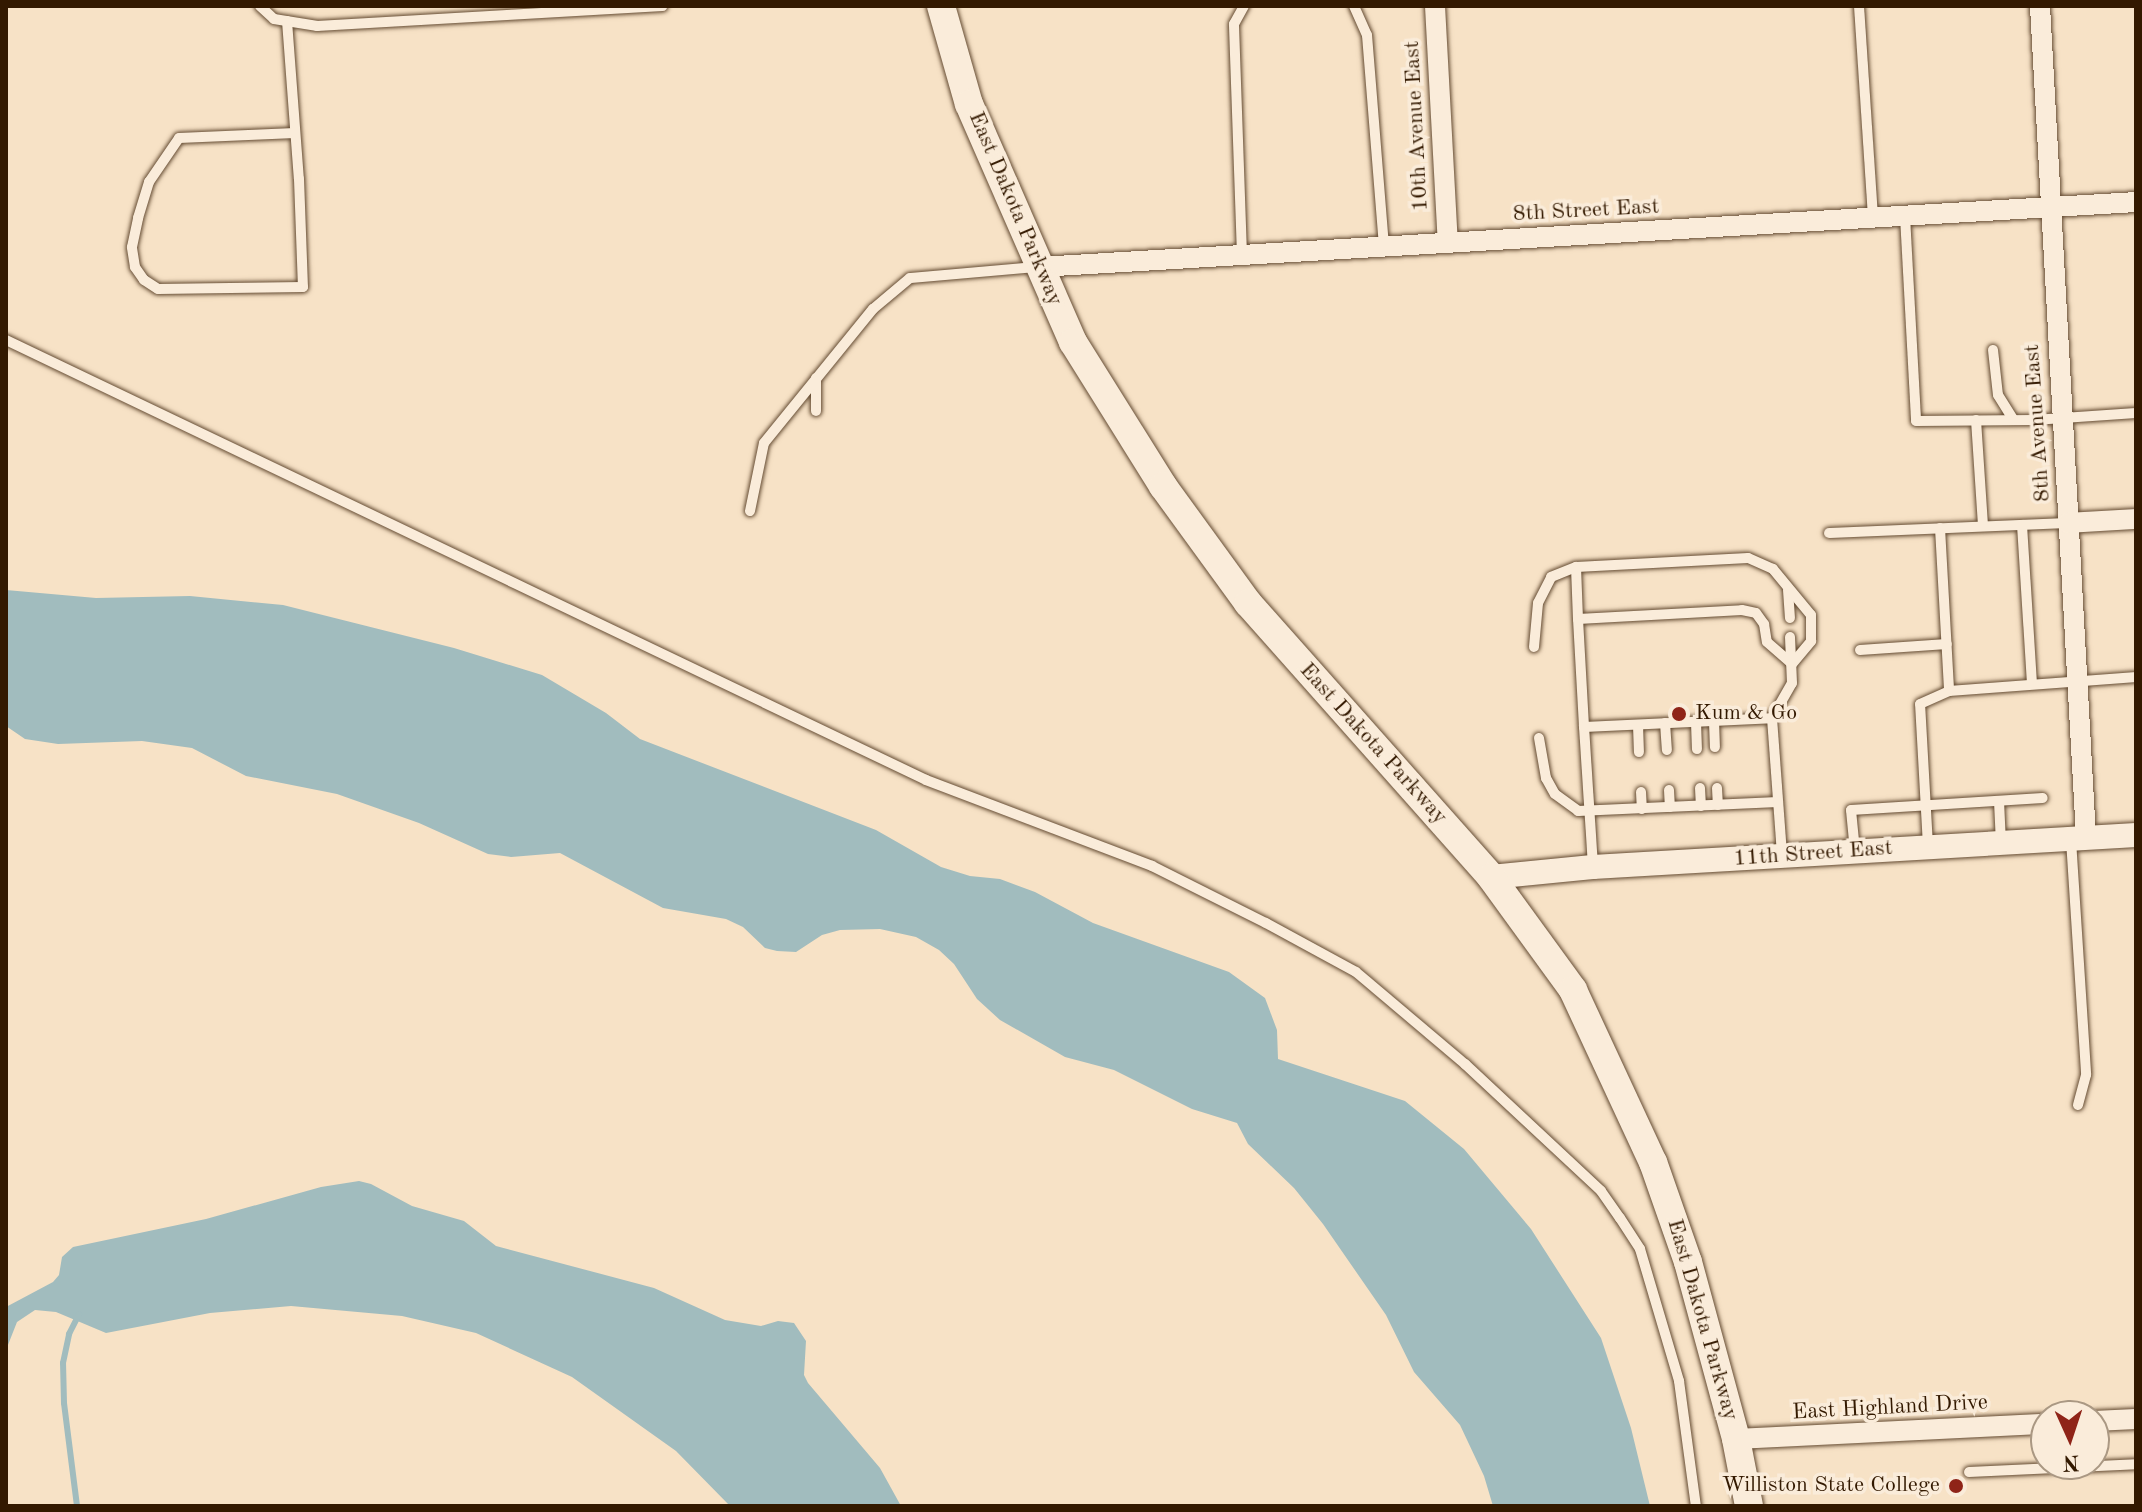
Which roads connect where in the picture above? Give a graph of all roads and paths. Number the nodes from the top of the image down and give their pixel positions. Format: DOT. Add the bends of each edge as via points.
graph roads {
  1 [pos="260,6"];
  2 [pos="662,6"];
  3 [pos="941,6"];
  4 [pos="1244,6"];
  5 [pos="1354,6"];
  6 [pos="1435,6"];
  7 [pos="1859,6"];
  8 [pos="2040,6"];
  9 [pos="287,21"];
  10 [pos="295,133"];
  11 [pos="2136,202"];
  12 [pos="2051,207"];
  13 [pos="1905,216"];
  14 [pos="1873,218"];
  15 [pos="1448,243"];
  16 [pos="1384,247"];
  17 [pos="1242,255"];
  18 [pos="1039,267"];
  19 [pos="6,340"];
  20 [pos="1993,350"];
  21 [pos="816,378"];
  22 [pos="816,411"];
  23 [pos="2136,413"];
  24 [pos="2060,416"];
  25 [pos="2013,419"];
  26 [pos="1976,420"];
  27 [pos="750,511"];
  28 [pos="2136,519"];
  29 [pos="2068,523"];
  30 [pos="2022,525"];
  31 [pos="1983,526"];
  32 [pos="1940,528"];
  33 [pos="1829,533"];
  34 [pos="1576,567"];
  35 [pos="1788,590"];
  36 [pos="1790,618"];
  37 [pos="1578,619"];
  38 [pos="1790,637"];
  39 [pos="1947,644"];
  40 [pos="1534,647"];
  41 [pos="1860,650"];
  42 [pos="1792,664"];
  43 [pos="2136,677"];
  44 [pos="2078,681"];
  45 [pos="2032,684"];
  46 [pos="1949,691"];
  47 [pos="1772,718"];
  48 [pos="1714,721"];
  49 [pos="1696,722"];
  50 [pos="1665,723"];
  51 [pos="1638,725"];
  52 [pos="1584,727"];
  53 [pos="1539,738"];
  54 [pos="1715,747"];
  55 [pos="1697,749"];
  56 [pos="1667,750"];
  57 [pos="1639,752"];
  58 [pos="1700,788"];
  59 [pos="1717,788"];
  60 [pos="1669,790"];
  61 [pos="1641,792"];
  62 [pos="2043,798"];
  63 [pos="1999,801"];
  64 [pos="1778,802"];
  65 [pos="1718,805"];
  66 [pos="1701,806"];
  67 [pos="1670,807"];
  68 [pos="1925,807"];
  69 [pos="1642,809"];
  70 [pos="1590,811"];
  71 [pos="2136,835"];
  72 [pos="2078,838"];
  73 [pos="2001,843"];
  74 [pos="1928,847"];
  75 [pos="1855,851"];
  76 [pos="1782,856"];
  77 [pos="1593,867"];
  78 [pos="1491,877"];
  79 [pos="2078,1105"];
  80 [pos="2136,1419"];
  81 [pos="2110,1420"];
  82 [pos="2030,1425"];
  83 [pos="1736,1439"];
  84 [pos="2136,1464"];
  85 [pos="1969,1472"];
  86 [pos="1696,1506"];
  87 [pos="1749,1506"];
  1 -- 9 [label="lane" via="274,19"];
  2 -- 9 [label="lane" via="317,26"];
  3 -- 18 [label="main road, East Dakota Parkway" via="969,104"];
  4 -- 17 [label="lane" via="1234,24"];
  5 -- 16 [label="lane" via="1367,35"];
  6 -- 15 [label="street, 10th Avenue East"];
  7 -- 14 [label="lane"];
  8 -- 12 [label="street, 8th Avenue East"];
  9 -- 10 [label="lane"];
  10 -- 10 [label="lane" via="303,287 158,289 144,280 135,267 132,247 138,218 149,182 179,138"];
  11 -- 12 [label="street, 8th Street East"];
  12 -- 13 [label="street, 8th Street East"];
  12 -- 24 [label="street, 8th Avenue East"];
  13 -- 14 [label="street, 8th Street East"];
  13 -- 26 [label="lane" via="1916,421"];
  14 -- 15 [label="street, 8th Street East"];
  15 -- 16 [label="street, 8th Street East"];
  16 -- 17 [label="street, 8th Street East"];
  17 -- 18 [label="street, 8th Street East"];
  18 -- 21 [label="lane" via="910,278 873,309"];
  18 -- 78 [label="main road, East Dakota Parkway" via="1073,342 1163,486 1248,603"];
  19 -- 86 [label="lane" via="926,780 1152,866 1356,972 1465,1064 1601,1191 1640,1249 1679,1381"];
  20 -- 25 [label="lane" via="1998,395"];
  21 -- 22 [label="lane"];
  21 -- 27 [label="lane" via="764,443"];
  23 -- 24 [label="lane"];
  24 -- 25 [label="lane"];
  24 -- 29 [label="street, 8th Avenue East"];
  25 -- 26 [label="lane"];
  26 -- 31 [label="lane"];
  28 -- 29 [label="street"];
  29 -- 30 [label="lane"];
  29 -- 44 [label="street, 8th Avenue East"];
  30 -- 31 [label="lane"];
  30 -- 45 [label="lane"];
  31 -- 32 [label="lane"];
  32 -- 33 [label="lane"];
  32 -- 39 [label="lane"];
  34 -- 35 [label="lane" via="1748,558 1773,569"];
  34 -- 37 [label="lane"];
  34 -- 40 [label="lane" via="1551,577 1538,603"];
  35 -- 36 [label="lane"];
  35 -- 42 [label="lane" via="1811,615 1811,641"];
  37 -- 42 [label="lane" via="1742,610 1756,613 1767,642"];
  37 -- 52 [label="lane"];
  38 -- 42 [label="lane"];
  39 -- 41 [label="lane"];
  39 -- 46 [label="lane"];
  42 -- 47 [label="lane" via="1792,683"];
  43 -- 44 [label="lane"];
  44 -- 45 [label="lane"];
  44 -- 72 [label="street, 8th Avenue East"];
  45 -- 46 [label="lane"];
  46 -- 68 [label="lane" via="1920,704"];
  47 -- 48 [label="lane"];
  47 -- 64 [label="lane"];
  48 -- 49 [label="lane"];
  48 -- 54 [label="lane"];
  49 -- 50 [label="lane"];
  49 -- 55 [label="lane"];
  50 -- 51 [label="lane"];
  50 -- 56 [label="lane"];
  51 -- 52 [label="lane"];
  51 -- 57 [label="lane"];
  52 -- 70 [label="lane"];
  53 -- 70 [label="lane" via="1546,778 1555,794 1578,811"];
  58 -- 66 [label="lane"];
  59 -- 65 [label="lane"];
  60 -- 67 [label="lane"];
  61 -- 69 [label="lane"];
  62 -- 63 [label="lane"];
  63 -- 68 [label="lane"];
  63 -- 73 [label="lane"];
  64 -- 65 [label="lane"];
  64 -- 76 [label="lane"];
  65 -- 66 [label="lane"];
  66 -- 67 [label="lane"];
  67 -- 69 [label="lane"];
  68 -- 74 [label="lane"];
  68 -- 75 [label="lane" via="1851,810"];
  69 -- 70 [label="lane"];
  70 -- 77 [label="lane"];
  71 -- 72 [label="street, 11th Street East"];
  72 -- 73 [label="street, 11th Street East"];
  72 -- 79 [label="lane" via="2086,1075"];
  73 -- 74 [label="street, 11th Street East"];
  74 -- 75 [label="street, 11th Street East"];
  75 -- 76 [label="street, 11th Street East"];
  76 -- 77 [label="street, 11th Street East"];
  77 -- 78 [label="street, 11th Street East"];
  78 -- 83 [label="main road, East Dakota Parkway" via="1573,990 1653,1162 1688,1262"];
  80 -- 81 [label="street"];
  82 -- 83 [label="street, East Highland Drive"];
  83 -- 87 [label="main road, East Dakota Parkway"];
  84 -- 85 [label="lane"];
}
